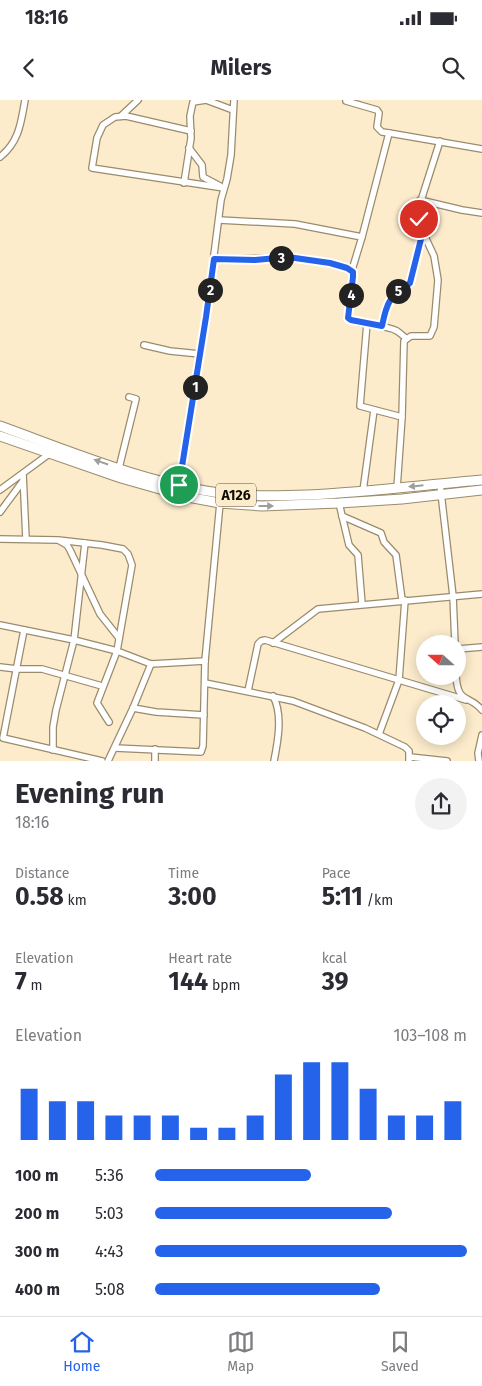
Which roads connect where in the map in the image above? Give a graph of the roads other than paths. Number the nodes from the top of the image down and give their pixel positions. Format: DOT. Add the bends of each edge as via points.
graph roads {
  1 [pos="25,100"];
  2 [pos="138,100"];
  3 [pos="234,100"];
  4 [pos="344,100"];
  5 [pos="192,101"];
  6 [pos="233,110"];
  7 [pos="120,116"];
  8 [pos="191,131"];
  9 [pos="389,132"];
  10 [pos="440,141"];
  11 [pos="190,148"];
  12 [pos="482,149"];
  13 [pos="0,157"];
  14 [pos="184,183"];
  15 [pos="224,188"];
  16 [pos="420,200"];
  17 [pos="482,213"];
  18 [pos="219,220"];
  19 [pos="423,231"];
  20 [pos="362,237"];
  21 [pos="214,259"];
  22 [pos="352,270"];
  23 [pos="367,323"];
  24 [pos="382,326"];
  25 [pos="406,338"];
  26 [pos="144,344"];
  27 [pos="200,354"];
  28 [pos="129,397"];
  29 [pos="374,410"];
  30 [pos="402,417"];
  31 [pos="0,426"];
  32 [pos="0,436"];
  33 [pos="49,454"];
  34 [pos="119,468"];
  35 [pos="23,474"];
  36 [pos="482,480"];
  37 [pos="23,481"];
  38 [pos="440,484"];
  39 [pos="179,485"];
  40 [pos="397,488"];
  41 [pos="0,490"];
  42 [pos="482,490"];
  43 [pos="363,491"];
  44 [pos="442,494"];
  45 [pos="339,503"];
  46 [pos="220,504"];
  47 [pos="0,512"];
  48 [pos="342,516"];
  49 [pos="0,539"];
  50 [pos="26,539"];
  51 [pos="58,540"];
  52 [pos="85,543"];
  53 [pos="81,576"];
  54 [pos="482,594"];
  55 [pos="453,596"];
  56 [pos="403,600"];
  57 [pos="362,604"];
  58 [pos="0,626"];
  59 [pos="24,630"];
  60 [pos="455,635"];
  61 [pos="119,638"];
  62 [pos="74,640"];
  63 [pos="273,643"];
  64 [pos="482,647"];
  65 [pos="466,648"];
  66 [pos="117,651"];
  67 [pos="205,661"];
  68 [pos="152,664"];
  69 [pos="0,667"];
  70 [pos="17,670"];
  71 [pos="66,675"];
  72 [pos="399,680"];
  73 [pos="205,683"];
  74 [pos="102,686"];
  75 [pos="248,691"];
  76 [pos="449,695"];
  77 [pos="273,696"];
  78 [pos="466,700"];
  79 [pos="133,708"];
  80 [pos="0,710"];
  81 [pos="482,710"];
  82 [pos="8,712"];
  83 [pos="204,715"];
  84 [pos="109,722"];
  85 [pos="379,734"];
  86 [pos="482,735"];
  87 [pos="115,748"];
  88 [pos="53,750"];
  89 [pos="155,750"];
  90 [pos="410,759"];
  91 [pos="102,761"];
  92 [pos="108,761"];
  93 [pos="155,761"];
  94 [pos="274,761"];
  95 [pos="447,761"];
  96 [pos="479,761"];
  1 -- 13 [label="street" via="20,130 11,147"];
  2 -- 7 [label="street"];
  3 -- 6 [label="street"];
  4 -- 9 [label="street" via="377,110 377,127 382,132"];
  5 -- 6 [label="street" via="206,100"];
  5 -- 8 [label="street"];
  6 -- 15 [label="street" via="231,155"];
  7 -- 8 [label="street"];
  7 -- 14 [label="street" via="103,125 92,168"];
  8 -- 11 [label="street"];
  9 -- 10 [label="street"];
  9 -- 20 [label="street"];
  10 -- 12 [label="street"];
  10 -- 16 [label="street"];
  11 -- 14 [label="street"];
  11 -- 15 [label="street" via="202,165 203,177"];
  14 -- 15 [label="street"];
  15 -- 18 [label="street"];
  16 -- 17 [label="street"];
  16 -- 19 [label="street" via="418,210"];
  18 -- 20 [label="street" via="295,224"];
  18 -- 21 [label="street"];
  19 -- 24 [label="street" via="410,283 394,294 386,306"];
  19 -- 25 [label="street" via="434,256 438,280 434,327 430,336"];
  20 -- 22 [label="street"];
  21 -- 22 [label="street" via="288,257"];
  21 -- 27 [label="street"];
  22 -- 23 [label="street" via="348,318"];
  23 -- 24 [label="street"];
  23 -- 29 [label="street" via="360,406"];
  24 -- 25 [label="street" via="396,330"];
  25 -- 30 [label="street"];
  26 -- 27 [label="street"];
  27 -- 39 [label="street"];
  28 -- 34 [label="street" via="136,400"];
  29 -- 30 [label="street"];
  29 -- 43 [label="street"];
  30 -- 40 [label="street"];
  34 -- 31 [label="highway, A126, one-way"];
  32 -- 33 [label="highway, A126"];
  33 -- 35 [label="street"];
  33 -- 46 [label="highway, A126" via="143,485"];
  34 -- 39 [label="highway, A126"];
  35 -- 37 [label="street"];
  35 -- 41 [label="street"];
  36 -- 38 [label="highway, A126"];
  37 -- 47 [label="street"];
  37 -- 50 [label="street"];
  38 -- 40 [label="highway, A126, one-way"];
  38 -- 44 [label="street"];
  39 -- 43 [label="highway, A126" via="216,493 260,496"];
  40 -- 43 [label="highway, A126"];
  42 -- 44 [label="highway, A126"];
  44 -- 45 [label="highway, A126"];
  44 -- 55 [label="street"];
  46 -- 45 [label="highway, A126, one-way"];
  45 -- 48 [label="street"];
  46 -- 67 [label="street"];
  48 -- 56 [label="street" via="381,533 384,542 396,555"];
  48 -- 57 [label="street" via="349,545 358,555"];
  49 -- 50 [label="street"];
  50 -- 51 [label="street"];
  51 -- 52 [label="street"];
  51 -- 53 [label="street" via="66,545"];
  52 -- 53 [label="street"];
  52 -- 61 [label="street" via="123,549 131,560"];
  53 -- 61 [label="street" via="100,614"];
  53 -- 62 [label="street"];
  54 -- 55 [label="street"];
  55 -- 56 [label="street"];
  55 -- 60 [label="street"];
  56 -- 57 [label="street"];
  56 -- 72 [label="street"];
  57 -- 63 [label="street" via="318,609"];
  58 -- 59 [label="street"];
  59 -- 62 [label="street"];
  59 -- 70 [label="street"];
  61 -- 66 [label="street"];
  62 -- 66 [label="street"];
  62 -- 71 [label="street"];
  63 -- 72 [label="street"];
  63 -- 75 [label="street" via="265,640 258,644"];
  64 -- 65 [label="street"];
  66 -- 68 [label="street"];
  66 -- 74 [label="street"];
  67 -- 68 [label="street"];
  67 -- 73 [label="street"];
  68 -- 79 [label="street"];
  69 -- 70 [label="street"];
  70 -- 71 [label="street" via="42,669"];
  70 -- 82 [label="street"];
  71 -- 74 [label="street"];
  71 -- 88 [label="street" via="56,710"];
  72 -- 76 [label="street"];
  72 -- 85 [label="street"];
  73 -- 75 [label="street"];
  73 -- 83 [label="street"];
  74 -- 84 [label="street" via="97,703"];
  75 -- 77 [label="street"];
  77 -- 85 [label="street"];
  77 -- 94 [label="street" via="278,704"];
  78 -- 81 [label="street"];
  79 -- 83 [label="street"];
  79 -- 87 [label="street"];
  80 -- 82 [label="street"];
  82 -- 88 [label="street" via="3,738"];
  83 -- 89 [label="street" via="201,752"];
  85 -- 90 [label="street" via="405,746"];
  86 -- 96 [label="street"];
  87 -- 89 [label="street"];
  87 -- 92 [label="street"];
  88 -- 91 [label="street"];
  89 -- 93 [label="street"];
  90 -- 95 [label="street"];
}
